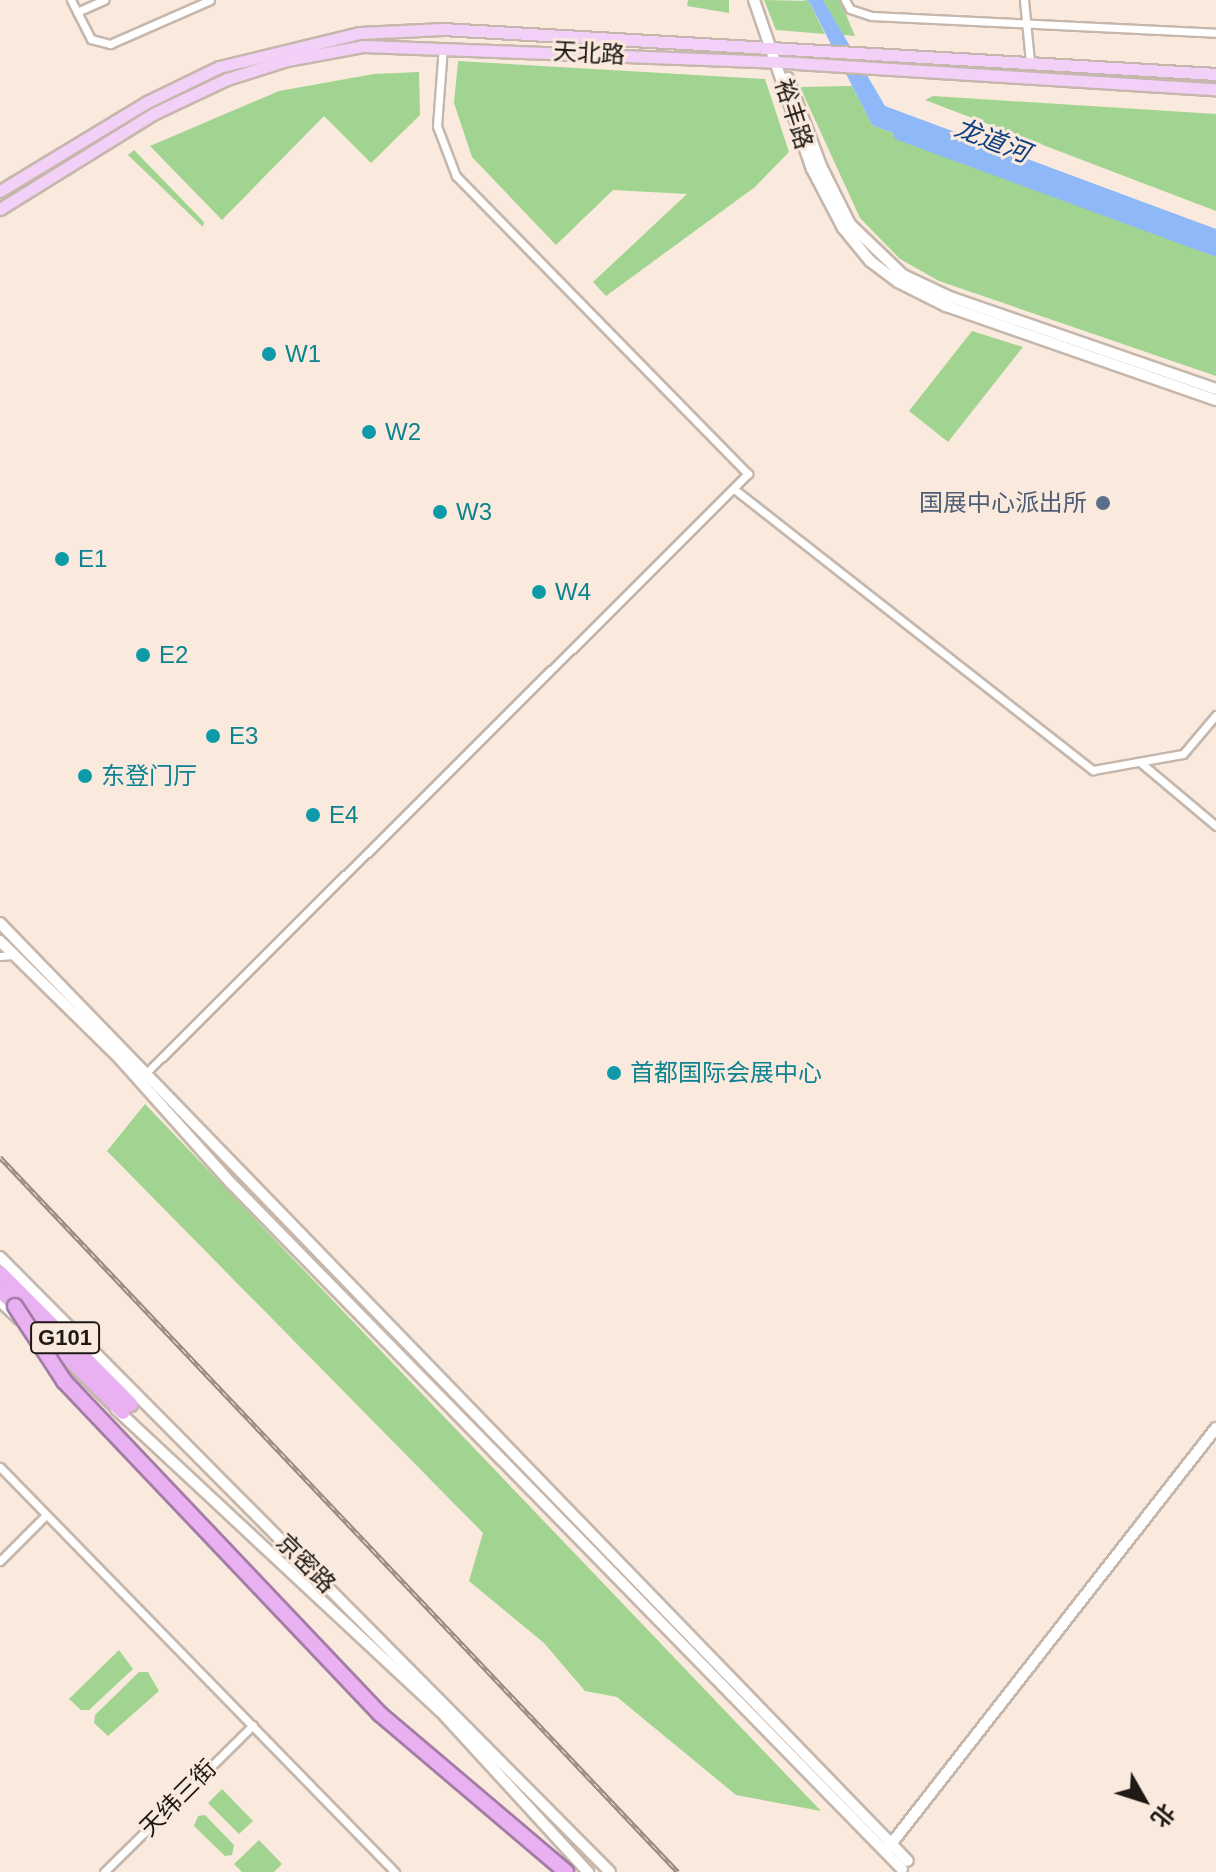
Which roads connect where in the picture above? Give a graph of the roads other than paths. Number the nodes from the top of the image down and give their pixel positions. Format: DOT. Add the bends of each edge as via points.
graph roads {
  1 [pos="71,0"];
  2 [pos="104,0"];
  3 [pos="210,0"];
  4 [pos="754,0"];
  5 [pos="845,0"];
  6 [pos="1024,0"];
  7 [pos="77,12"];
  8 [pos="1026,26"];
  9 [pos="1216,33"];
  10 [pos="443,45"];
  11 [pos="773,47"];
  12 [pos="1030,62"];
  13 [pos="779,63"];
  14 [pos="1216,74"];
  15 [pos="1216,89"];
  16 [pos="0,191"];
  17 [pos="0,209"];
  18 [pos="1216,389"];
  19 [pos="1216,400"];
  20 [pos="734,489"];
  21 [pos="1216,715"];
  22 [pos="1141,763"];
  23 [pos="1216,826"];
  24 [pos="0,923"];
  25 [pos="0,941"];
  26 [pos="13,955"];
  27 [pos="0,956"];
  28 [pos="145,1074"];
  29 [pos="0,1257"];
  30 [pos="0,1273"];
  31 [pos="0,1290"];
  32 [pos="0,1301"];
  33 [pos="15,1306"];
  34 [pos="1216,1428"];
  35 [pos="0,1467"];
  36 [pos="46,1515"];
  37 [pos="0,1561"];
  38 [pos="253,1725"];
  39 [pos="887,1848"];
  40 [pos="905,1865"];
  41 [pos="104,1872"];
  42 [pos="395,1872"];
  43 [pos="566,1872"];
  44 [pos="588,1872"];
  45 [pos="610,1872"];
  1 -- 7 [label="street"];
  2 -- 7 [label="street"];
  3 -- 7 [label="street" via="110,44 91,39"];
  4 -- 11 [label="street"];
  5 -- 8 [label="street" via="850,9 872,16"];
  6 -- 8 [label="street"];
  8 -- 9 [label="street"];
  8 -- 12 [label="street"];
  10 -- 13 [label="main road, 天北路"];
  10 -- 17 [label="main road, 天北路" via="363,46 287,60 227,79 155,113"];
  10 -- 20 [label="street" via="437,126 456,176 748,474"];
  11 -- 12 [label="main road, 天北路"];
  11 -- 13 [label="street"];
  11 -- 16 [label="main road, 天北路" via="443,29 360,33 219,67 147,102"];
  12 -- 14 [label="main road, 天北路"];
  13 -- 15 [label="main road, 天北路"];
  13 -- 18 [label="street, 裕丰路" via="850,224 903,275 950,297"];
  13 -- 19 [label="street, 裕丰路" via="796,125 828,202 861,252 883,272 946,306"];
  20 -- 22 [label="street" via="1063,751 1093,770"];
  20 -- 28 [label="street"];
  21 -- 22 [label="street" via="1183,754"];
  22 -- 23 [label="street"];
  24 -- 28 [label="street"];
  25 -- 26 [label="street"];
  26 -- 27 [label="street"];
  26 -- 39 [label="street"];
  28 -- 39 [label="street"];
  29 -- 45 [label="street, 京密路 / G101"];
  30 -- 33 [label="highway, G101, bridge" via="126,1408"];
  31 -- 33 [label="highway, G101"];
  32 -- 44 [label="street, 京密路 / G101" via="445,1716"];
  33 -- 43 [label="highway, bridge" via="64,1381 380,1714"];
  34 -- 39 [label="street"];
  35 -- 36 [label="street"];
  36 -- 37 [label="street"];
  36 -- 38 [label="street"];
  38 -- 41 [label="street, 天纬三街"];
  38 -- 42 [label="street"];
  39 -- 40 [label="street"];
}
